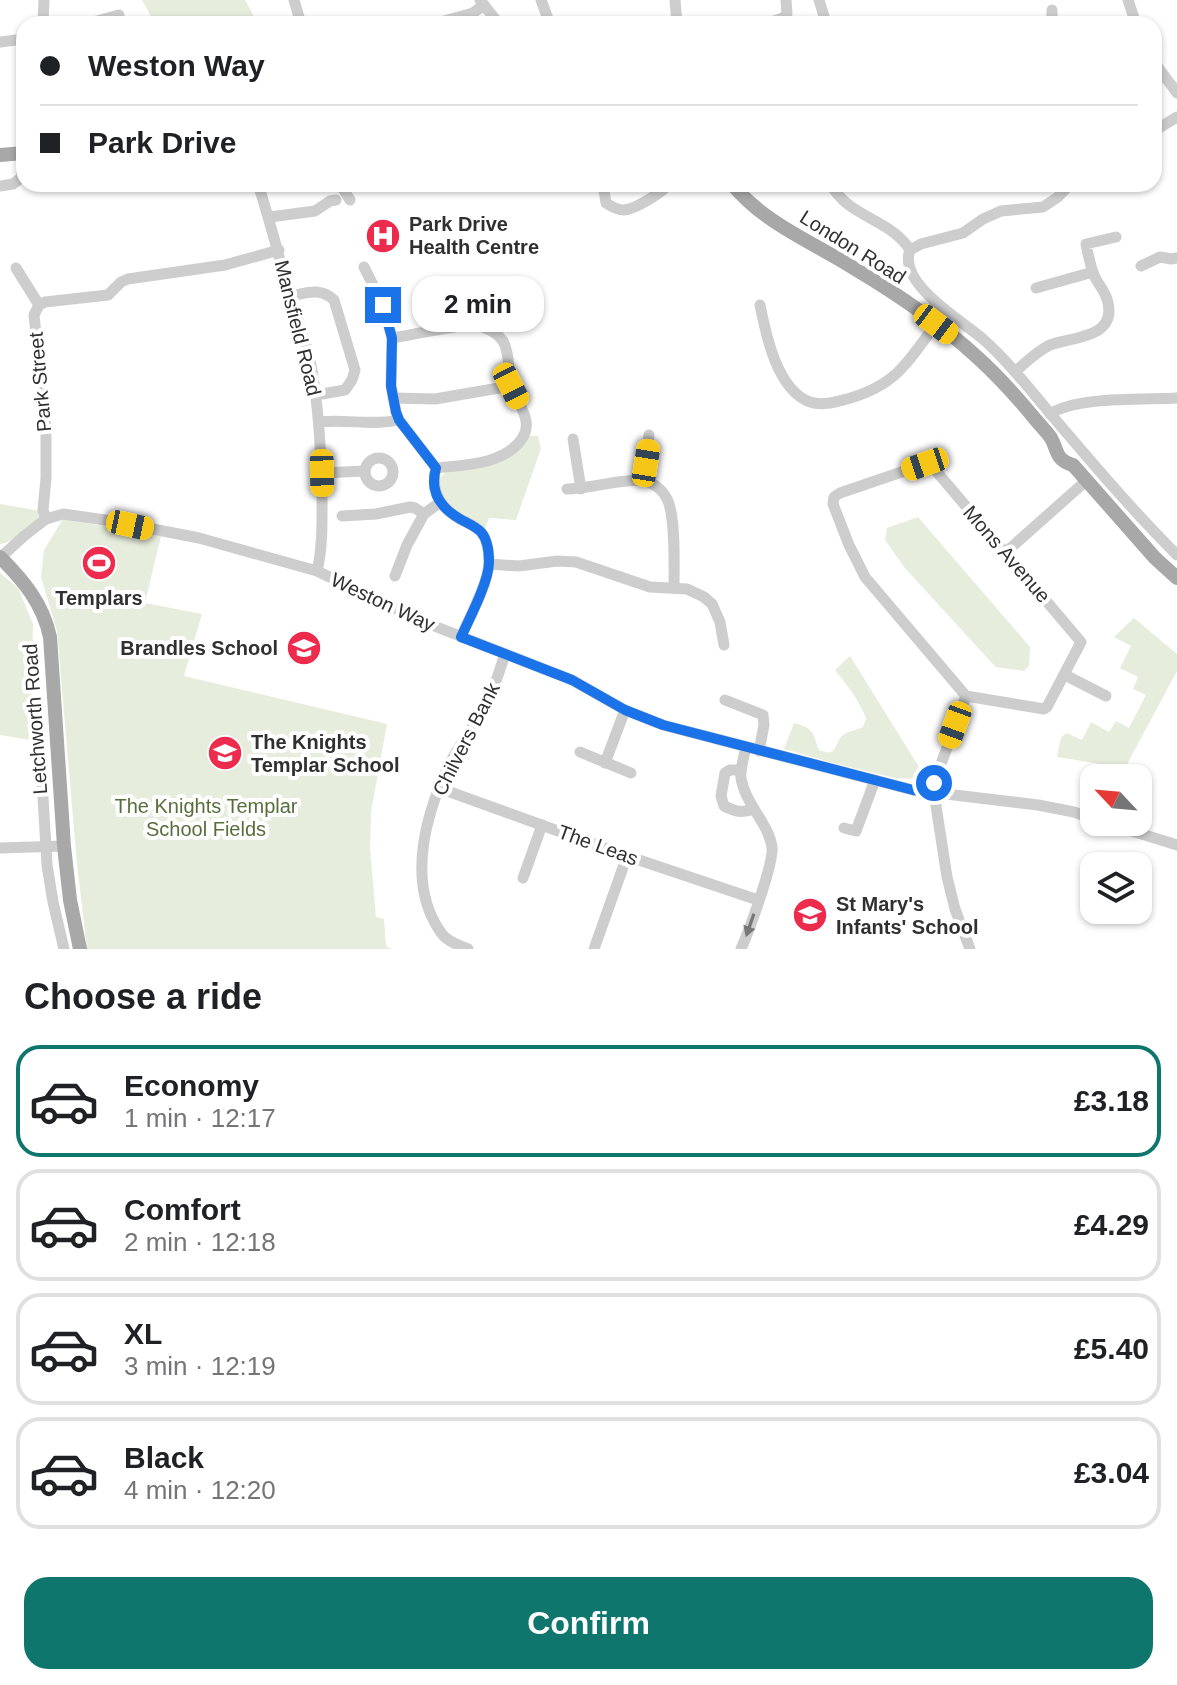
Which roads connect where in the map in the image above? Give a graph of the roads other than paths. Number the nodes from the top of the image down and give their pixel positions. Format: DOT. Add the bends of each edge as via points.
graph roads {
  1 [pos="482,2"];
  2 [pos="1052,10"];
  3 [pos="119,15"];
  4 [pos="116,16"];
  5 [pos="462,16"];
  6 [pos="1052,16"];
  7 [pos="1162,73"];
  8 [pos="1177,93"];
  9 [pos="261,192"];
  10 [pos="345,192"];
  11 [pos="604,192"];
  12 [pos="658,192"];
  13 [pos="739,192"];
  14 [pos="835,192"];
  15 [pos="1063,192"];
  16 [pos="336,200"];
  17 [pos="350,200"];
  18 [pos="270,217"];
  19 [pos="1116,237"];
  20 [pos="279,250"];
  21 [pos="910,250"];
  22 [pos="1177,258"];
  23 [pos="1141,266"];
  24 [pos="364,267"];
  25 [pos="16,268"];
  26 [pos="1093,272"];
  27 [pos="1036,288"];
  28 [pos="290,296"];
  29 [pos="935,301"];
  30 [pos="39,305"];
  31 [pos="760,305"];
  32 [pos="929,320"];
  33 [pos="392,338"];
  34 [pos="1015,372"];
  35 [pos="511,386"];
  36 [pos="316,395"];
  37 [pos="393,398"];
  38 [pos="1177,398"];
  39 [pos="1031,403"];
  40 [pos="1050,414"];
  41 [pos="399,420"];
  42 [pos="319,422"];
  43 [pos="649,435"];
  44 [pos="573,439"];
  45 [pos="436,468"];
  46 [pos="365,471"];
  47 [pos="322,473"];
  48 [pos="1087,480"];
  49 [pos="643,481"];
  50 [pos="567,489"];
  51 [pos="581,489"];
  52 [pos="439,503"];
  53 [pos="424,514"];
  54 [pos="342,516"];
  55 [pos="46,519"];
  56 [pos="1006,552"];
  57 [pos="1177,555"];
  58 [pos="0,558"];
  59 [pos="489,564"];
  60 [pos="317,571"];
  61 [pos="395,576"];
  62 [pos="1177,578"];
  63 [pos="674,588"];
  64 [pos="461,637"];
  65 [pos="724,645"];
  66 [pos="505,654"];
  67 [pos="1065,675"];
  68 [pos="966,696"];
  69 [pos="1106,696"];
  70 [pos="725,700"];
  71 [pos="625,710"];
  72 [pos="40,747"];
  73 [pos="746,747"];
  74 [pos="759,751"];
  75 [pos="580,752"];
  76 [pos="605,763"];
  77 [pos="741,770"];
  78 [pos="631,773"];
  79 [pos="875,780"];
  80 [pos="439,788"];
  81 [pos="934,793"];
  82 [pos="754,809"];
  83 [pos="1080,814"];
  84 [pos="542,825"];
  85 [pos="844,828"];
  86 [pos="1148,836"];
  87 [pos="1177,845"];
  88 [pos="64,846"];
  89 [pos="0,848"];
  90 [pos="45,848"];
  91 [pos="627,856"];
  92 [pos="523,878"];
  93 [pos="758,900"];
  94 [pos="64,949"];
  95 [pos="80,949"];
  96 [pos="468,949"];
  97 [pos="594,949"];
  98 [pos="741,949"];
  99 [pos="970,949"];
  1 -- 5 [label="street"];
  2 -- 6 [label="street"];
  3 -- 4 [label="street"];
  7 -- 8 [label="street"];
  9 -- 18 [label="street, Mansfield Road"];
  10 -- 17 [label="street"];
  11 -- 12 [label="street" via="606,203 628,210"];
  13 -- 32 [label="main road, London Road" via="776,223 852,266"];
  14 -- 21 [label="street" via="894,231"];
  15 -- 21 [label="street" via="1043,207 1001,211 963,233"];
  16 -- 18 [label="street" via="315,211"];
  18 -- 20 [label="street, Mansfield Road"];
  19 -- 26 [label="street" via="1086,244"];
  20 -- 28 [label="street, Mansfield Road"];
  20 -- 30 [label="street, Park Street" via="240,262 128,279 108,295"];
  21 -- 29 [label="street, London Road" via="908,260 918,283"];
  22 -- 23 [label="street" via="1160,257"];
  24 -- 33 [label="street"];
  25 -- 30 [label="street"];
  26 -- 27 [label="street"];
  26 -- 34 [label="street" via="1109,304 1103,326 1048,346"];
  28 -- 36 [label="street, Mansfield Road"];
  28 -- 36 [label="street" via="319,290 334,300 354,365 345,390"];
  29 -- 32 [label="street"];
  29 -- 34 [label="street, London Road"];
  30 -- 55 [label="street, Park Street" via="34,315 46,429"];
  31 -- 32 [label="street" via="785,379 804,399 819,403 861,395 887,381 906,364"];
  32 -- 39 [label="main road, London Road"];
  33 -- 35 [label="street" via="468,326 490,330 506,348"];
  33 -- 37 [label="street"];
  34 -- 39 [label="street, London Road"];
  35 -- 37 [label="street" via="444,398"];
  35 -- 45 [label="street" via="526,418 520,442 506,454"];
  36 -- 42 [label="street, Mansfield Road"];
  37 -- 41 [label="street"];
  38 -- 40 [label="street" via="1086,402"];
  39 -- 40 [label="street, London Road"];
  39 -- 48 [label="main road, London Road" via="1055,451"];
  40 -- 57 [label="street, London Road"];
  41 -- 42 [label="street"];
  41 -- 45 [label="street"];
  42 -- 47 [label="street, Mansfield Road"];
  43 -- 49 [label="street"];
  44 -- 51 [label="street"];
  45 -- 52 [label="street"];
  46 -- 47 [label="street"];
  47 -- 60 [label="street, Mansfield Road"];
  48 -- 56 [label="street"];
  48 -- 62 [label="main road, London Road"];
  49 -- 51 [label="street"];
  49 -- 63 [label="street" via="661,491 670,506"];
  50 -- 51 [label="street"];
  52 -- 53 [label="street"];
  52 -- 59 [label="street" via="481,533"];
  53 -- 54 [label="street" via="410,507"];
  53 -- 61 [label="street"];
  55 -- 58 [label="street"];
  55 -- 60 [label="street, Weston Way" via="63,514 112,521 199,538"];
  56 -- 67 [label="street, Mons Avenue" via="1081,642"];
  56 -- 68 [label="street, Mons Avenue" via="928,464 834,497 865,577"];
  58 -- 88 [label="main road, Letchworth Road" via="34,596 50,637"];
  59 -- 63 [label="street" via="576,562 650,587"];
  59 -- 64 [label="street"];
  60 -- 64 [label="street, Weston Way"];
  63 -- 65 [label="street" via="697,593 712,604"];
  64 -- 66 [label="street, Weston Way"];
  66 -- 71 [label="street, Weston Way" via="572,680"];
  66 -- 80 [label="street, Chilvers Bank" via="487,702"];
  67 -- 68 [label="street" via="1044,709"];
  67 -- 69 [label="street"];
  68 -- 81 [label="street"];
  70 -- 74 [label="street" via="763,715"];
  71 -- 73 [label="street, Weston Way"];
  71 -- 76 [label="street"];
  72 -- 90 [label="street, Letchworth Road"];
  73 -- 74 [label="street, Weston Way"];
  73 -- 77 [label="street"];
  74 -- 79 [label="street, Weston Way"];
  75 -- 76 [label="street"];
  76 -- 78 [label="street"];
  77 -- 82 [label="street"];
  77 -- 82 [label="street" via="725,773 721,800 738,812"];
  79 -- 81 [label="street, Weston Way"];
  79 -- 85 [label="street" via="856,831"];
  80 -- 84 [label="street, The Leas"];
  80 -- 96 [label="street, Chilvers Bank" via="426,831 425,895 443,935"];
  81 -- 83 [label="street, Weston Way"];
  81 -- 99 [label="street" via="947,877"];
  82 -- 93 [label="street" via="772,848"];
  84 -- 91 [label="street, The Leas"];
  84 -- 92 [label="street"];
  86 -- 87 [label="street"];
  88 -- 90 [label="street"];
  88 -- 95 [label="main road, Letchworth Road"];
  89 -- 90 [label="street"];
  90 -- 94 [label="street, Letchworth Road"];
  91 -- 93 [label="street, The Leas"];
  91 -- 97 [label="street"];
  93 -- 98 [label="street, one-way"];
}
